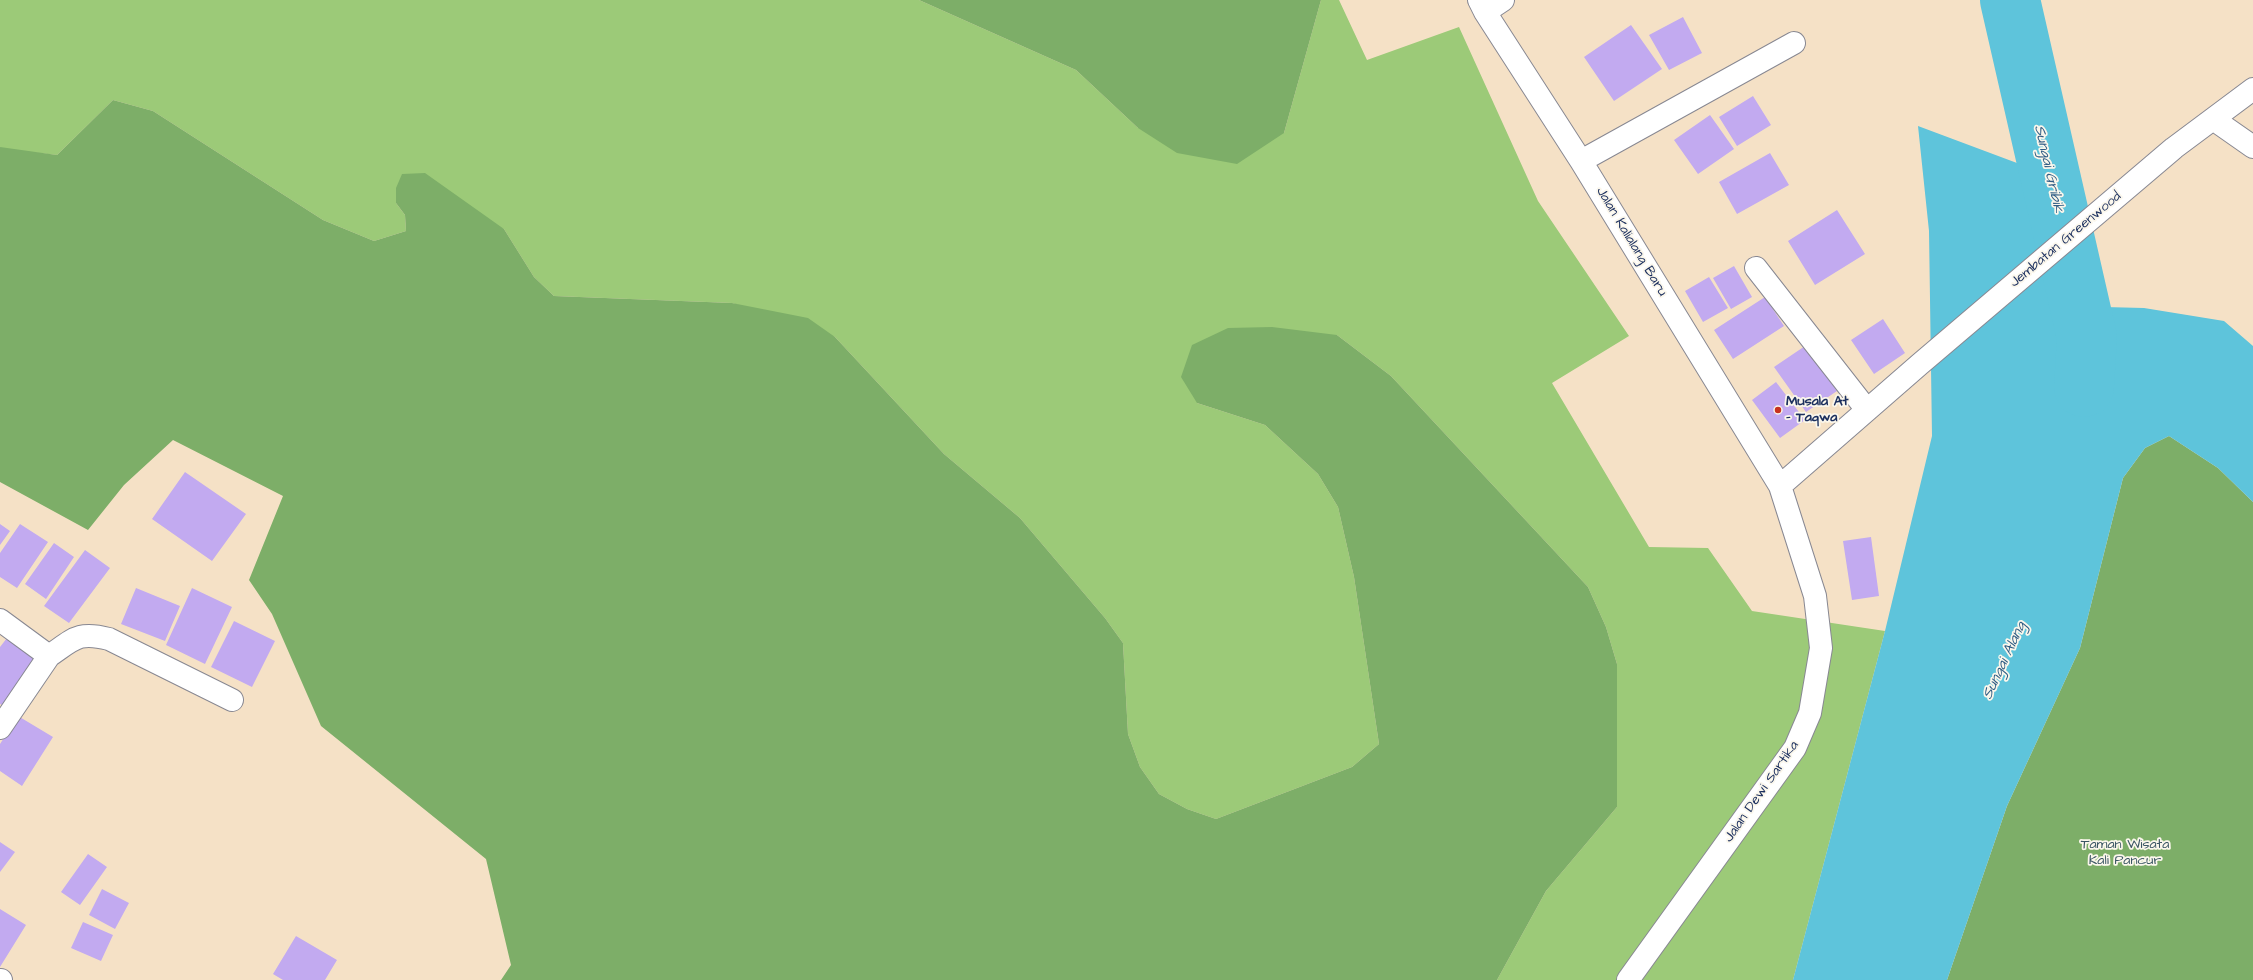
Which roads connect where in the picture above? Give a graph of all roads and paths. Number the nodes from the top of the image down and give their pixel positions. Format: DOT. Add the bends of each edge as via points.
graph roads {
  1 [pos="1503,0"];
  2 [pos="1482,6"];
  3 [pos="1794,43"];
  4 [pos="2253,89"];
  5 [pos="2213,119"];
  6 [pos="2253,147"];
  7 [pos="1581,161"];
  8 [pos="1756,268"];
  9 [pos="1867,410"];
  10 [pos="1780,486"];
  11 [pos="0,620"];
  12 [pos="49,656"];
  13 [pos="232,700"];
  14 [pos="0,728"];
  15 [pos="1628,980"];
  1 -- 2 [label="street"];
  2 -- 7 [label="street, Jalan Kalialang Baru"];
  3 -- 7 [label="street"];
  4 -- 5 [label="street, Jembatan Greenwood"];
  5 -- 6 [label="street"];
  5 -- 9 [label="street, Jembatan Greenwood" via="2174,148"];
  7 -- 10 [label="street, Jalan Kalialang Baru"];
  8 -- 9 [label="street"];
  9 -- 10 [label="street, Jembatan Greenwood"];
  10 -- 15 [label="street, Jalan Dewi Sartika" via="1815,596 1821,648 1810,713 1795,748"];
  11 -- 12 [label="street"];
  12 -- 13 [label="street" via="79,635 93,635 109,639"];
  12 -- 14 [label="street"];
}
